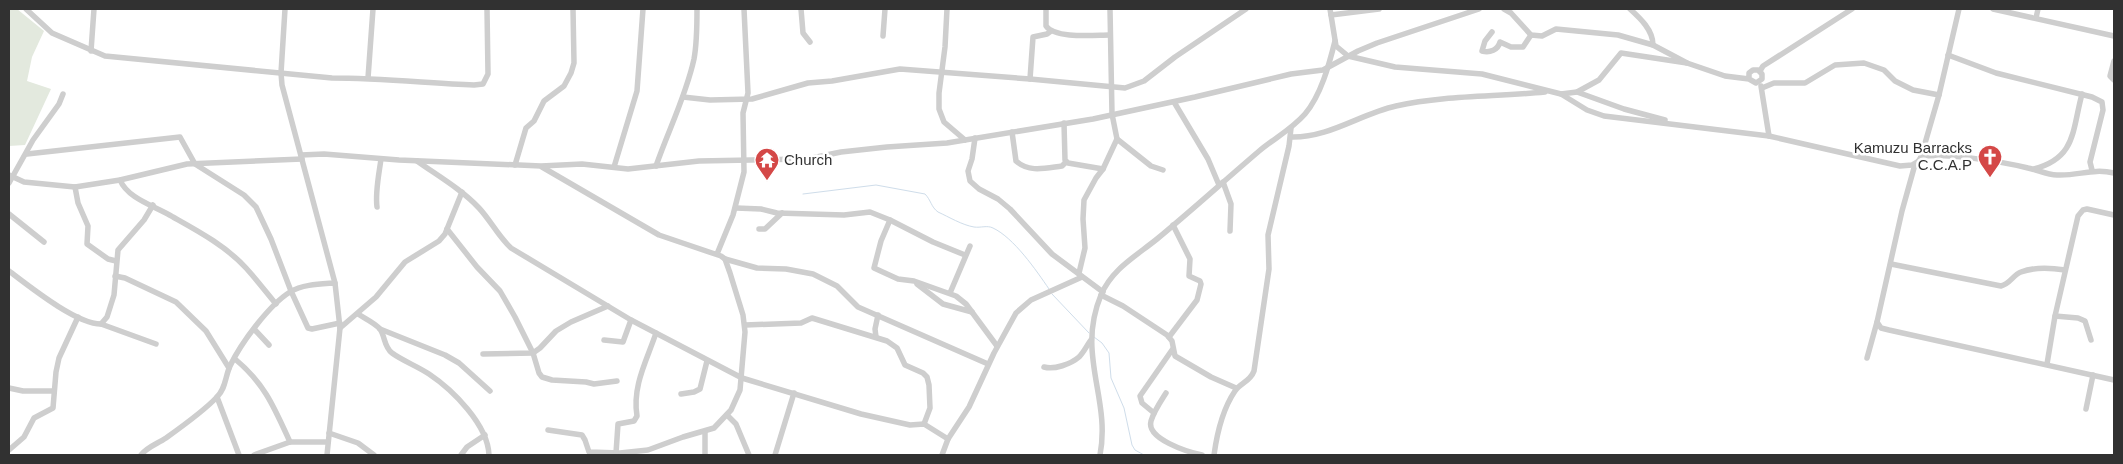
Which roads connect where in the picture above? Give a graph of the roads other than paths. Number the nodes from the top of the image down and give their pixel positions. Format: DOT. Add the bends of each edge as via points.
graph roads {
  1 [pos="26,9"];
  2 [pos="94,9"];
  3 [pos="285,9"];
  4 [pos="373,9"];
  5 [pos="486,9"];
  6 [pos="573,9"];
  7 [pos="643,9"];
  8 [pos="697,9"];
  9 [pos="744,9"];
  10 [pos="802,9"];
  11 [pos="885,9"];
  12 [pos="947,9"];
  13 [pos="1046,9"];
  14 [pos="1110,9"];
  15 [pos="1246,9"];
  16 [pos="1379,9"];
  17 [pos="1479,9"];
  18 [pos="1504,9"];
  19 [pos="1630,9"];
  20 [pos="1852,9"];
  21 [pos="1959,9"];
  22 [pos="1993,9"];
  23 [pos="2038,9"];
  24 [pos="1331,12"];
  25 [pos="1456,12"];
  26 [pos="2036,18"];
  27 [pos="1051,31"];
  28 [pos="1492,32"];
  29 [pos="1109,35"];
  30 [pos="1531,35"];
  31 [pos="883,36"];
  32 [pos="2114,36"];
  33 [pos="1335,41"];
  34 [pos="810,42"];
  35 [pos="1653,45"];
  36 [pos="91,51"];
  37 [pos="1948,55"];
  38 [pos="1348,56"];
  39 [pos="2114,61"];
  40 [pos="1687,63"];
  41 [pos="1328,68"];
  42 [pos="1760,71"];
  43 [pos="280,72"];
  44 [pos="942,72"];
  45 [pos="368,78"];
  46 [pos="1030,79"];
  47 [pos="1749,79"];
  48 [pos="1761,80"];
  49 [pos="2114,80"];
  50 [pos="1112,88"];
  51 [pos="1762,88"];
  52 [pos="1547,91"];
  53 [pos="1577,92"];
  54 [pos="63,94"];
  55 [pos="1561,94"];
  56 [pos="2082,94"];
  57 [pos="1940,95"];
  58 [pos="684,97"];
  59 [pos="746,99"];
  60 [pos="1174,102"];
  61 [pos="1112,114"];
  62 [pos="1064,124"];
  63 [pos="1674,124"];
  64 [pos="1291,128"];
  65 [pos="1012,132"];
  66 [pos="1769,136"];
  67 [pos="1291,137"];
  68 [pos="976,138"];
  69 [pos="1118,139"];
  70 [pos="965,140"];
  71 [pos="27,154"];
  72 [pos="301,157"];
  73 [pos="381,159"];
  74 [pos="745,159"];
  75 [pos="415,160"];
  76 [pos="1919,160"];
  77 [pos="1066,162"];
  78 [pos="194,164"];
  79 [pos="515,165"];
  80 [pos="540,166"];
  81 [pos="656,166"];
  82 [pos="614,167"];
  83 [pos="1103,169"];
  84 [pos="2034,169"];
  85 [pos="1163,170"];
  86 [pos="2092,170"];
  87 [pos="2114,173"];
  88 [pos="10,179"];
  89 [pos="120,180"];
  90 [pos="1221,184"];
  91 [pos="75,187"];
  92 [pos="462,192"];
  93 [pos="153,205"];
  94 [pos="377,207"];
  95 [pos="736,208"];
  96 [pos="782,213"];
  97 [pos="9,214"];
  98 [pos="2114,215"];
  99 [pos="890,220"];
  100 [pos="1173,226"];
  101 [pos="447,229"];
  102 [pos="759,229"];
  103 [pos="1230,231"];
  104 [pos="44,242"];
  105 [pos="970,246"];
  106 [pos="716,254"];
  107 [pos="965,255"];
  108 [pos="724,259"];
  109 [pos="116,261"];
  110 [pos="1891,264"];
  111 [pos="2065,270"];
  112 [pos="9,271"];
  113 [pos="1080,275"];
  114 [pos="116,276"];
  115 [pos="914,281"];
  116 [pos="335,283"];
  117 [pos="291,291"];
  118 [pos="950,293"];
  119 [pos="1102,293"];
  120 [pos="276,304"];
  121 [pos="608,306"];
  122 [pos="972,312"];
  123 [pos="358,314"];
  124 [pos="878,315"];
  125 [pos="2055,316"];
  126 [pos="78,317"];
  127 [pos="631,320"];
  128 [pos="1877,322"];
  129 [pos="100,324"];
  130 [pos="340,325"];
  131 [pos="745,325"];
  132 [pos="380,328"];
  133 [pos="254,329"];
  134 [pos="656,333"];
  135 [pos="876,337"];
  136 [pos="1169,337"];
  137 [pos="604,340"];
  138 [pos="1090,340"];
  139 [pos="2090,340"];
  140 [pos="156,344"];
  141 [pos="269,345"];
  142 [pos="997,346"];
  143 [pos="1172,350"];
  144 [pos="532,353"];
  145 [pos="483,354"];
  146 [pos="1867,358"];
  147 [pos="234,359"];
  148 [pos="707,361"];
  149 [pos="988,364"];
  150 [pos="2047,364"];
  151 [pos="1044,367"];
  152 [pos="229,368"];
  153 [pos="2093,375"];
  154 [pos="742,378"];
  155 [pos="2114,380"];
  156 [pos="616,381"];
  157 [pos="9,388"];
  158 [pos="1236,388"];
  159 [pos="54,391"];
  160 [pos="490,391"];
  161 [pos="794,393"];
  162 [pos="1166,393"];
  163 [pos="680,394"];
  164 [pos="217,398"];
  165 [pos="2086,408"];
  166 [pos="1154,414"];
  167 [pos="727,415"];
  168 [pos="924,424"];
  169 [pos="548,430"];
  170 [pos="705,432"];
  171 [pos="329,433"];
  172 [pos="485,435"];
  173 [pos="948,439"];
  174 [pos="290,442"];
  175 [pos="328,442"];
  176 [pos="9,450"];
  177 [pos="589,453"];
  178 [pos="619,454"];
  179 [pos="141,455"];
  180 [pos="239,455"];
  181 [pos="254,455"];
  182 [pos="327,455"];
  183 [pos="374,455"];
  184 [pos="461,455"];
  185 [pos="489,455"];
  186 [pos="706,455"];
  187 [pos="749,455"];
  188 [pos="775,455"];
  189 [pos="942,455"];
  190 [pos="1100,455"];
  191 [pos="1202,455"];
  192 [pos="1214,455"];
  1 -- 36 [label="street" via="52,33"];
  2 -- 36 [label="street"];
  3 -- 43 [label="street"];
  4 -- 45 [label="street"];
  5 -- 45 [label="street" via="488,74 483,84"];
  6 -- 79 [label="street" via="574,63 571,73 564,86 544,101 534,121 526,128"];
  7 -- 82 [label="street" via="638,91"];
  8 -- 58 [label="street" via="694,59"];
  9 -- 59 [label="street"];
  10 -- 34 [label="street" via="803,33"];
  11 -- 31 [label="street"];
  12 -- 44 [label="street"];
  13 -- 27 [label="street" via="1046,26"];
  14 -- 29 [label="street"];
  15 -- 50 [label="street" via="1144,81 1125,88"];
  16 -- 24 [label="street"];
  17 -- 25 [label="street"];
  18 -- 30 [label="street"];
  19 -- 35 [label="street" via="1649,30"];
  20 -- 42 [label="street"];
  21 -- 37 [label="street"];
  22 -- 26 [label="street"];
  23 -- 26 [label="street"];
  24 -- 33 [label="street"];
  25 -- 38 [label="street"];
  26 -- 32 [label="street"];
  27 -- 29 [label="street" via="1079,36"];
  27 -- 46 [label="street" via="1033,37"];
  28 -- 30 [label="street" via="1482,51 1494,50 1500,42 1511,47 1523,47"];
  29 -- 50 [label="street"];
  30 -- 35 [label="street" via="1542,36 1556,29 1618,35"];
  33 -- 38 [label="street" via="1338,50"];
  33 -- 41 [label="street"];
  35 -- 40 [label="street"];
  36 -- 43 [label="street" via="105,56"];
  37 -- 56 [label="street" via="1996,73"];
  37 -- 57 [label="street"];
  38 -- 41 [label="street"];
  38 -- 52 [label="street" via="1396,67 1482,74"];
  39 -- 49 [label="street" via="2110,76"];
  40 -- 47 [label="street" via="1725,76"];
  40 -- 53 [label="street" via="1621,53 1599,80"];
  41 -- 60 [label="street"];
  41 -- 64 [label="street" via="1309,108"];
  42 -- 47 [label="street" via="1751,71"];
  42 -- 48 [label="street"];
  43 -- 45 [label="street"];
  43 -- 72 [label="street"];
  44 -- 46 [label="street"];
  44 -- 59 [label="street" via="900,69 808,83"];
  44 -- 70 [label="street" via="939,93 941,116 948,127"];
  46 -- 50 [label="street"];
  47 -- 48 [label="street" via="1754,83"];
  48 -- 51 [label="street"];
  50 -- 61 [label="street"];
  51 -- 57 [label="street" via="1774,83 1805,83 1838,64 1864,64 1884,70 1895,81 1913,90"];
  51 -- 66 [label="street"];
  52 -- 55 [label="street"];
  52 -- 67 [label="street" via="1426,100 1382,109 1307,138"];
  53 -- 55 [label="street"];
  53 -- 63 [label="street"];
  54 -- 71 [label="street"];
  55 -- 63 [label="street" via="1604,116"];
  56 -- 84 [label="street" via="2066,151 2054,162"];
  56 -- 86 [label="street" via="2098,99 2103,105 2090,162"];
  57 -- 76 [label="street"];
  58 -- 59 [label="street"];
  58 -- 81 [label="street"];
  59 -- 74 [label="street" via="743,113"];
  60 -- 61 [label="street"];
  60 -- 90 [label="street"];
  61 -- 62 [label="street"];
  61 -- 69 [label="street"];
  62 -- 65 [label="street"];
  62 -- 77 [label="street"];
  63 -- 66 [label="street"];
  64 -- 67 [label="street"];
  64 -- 90 [label="street"];
  65 -- 68 [label="street"];
  65 -- 77 [label="street" via="1016,161 1020,165 1038,170 1062,166"];
  66 -- 76 [label="street" via="1900,166 1912,165"];
  67 -- 158 [label="street" via="1268,235 1269,270 1254,372 1248,381"];
  68 -- 70 [label="street"];
  68 -- 113 [label="street" via="968,170 970,181 1010,209 1048,250"];
  69 -- 83 [label="street"];
  69 -- 85 [label="street" via="1151,166"];
  70 -- 74 [label="street" via="850,151 807,159"];
  71 -- 78 [label="street" via="180,137"];
  71 -- 88 [label="street"];
  72 -- 73 [label="street" via="324,154"];
  72 -- 78 [label="street"];
  72 -- 116 [label="street"];
  73 -- 75 [label="street"];
  73 -- 94 [label="street"];
  74 -- 81 [label="street"];
  74 -- 95 [label="street"];
  75 -- 79 [label="street"];
  75 -- 92 [label="street"];
  76 -- 84 [label="street" via="1951,157"];
  76 -- 110 [label="street" via="1902,211"];
  77 -- 83 [label="street"];
  78 -- 89 [label="street"];
  78 -- 117 [label="street" via="251,201 271,239"];
  79 -- 80 [label="street"];
  80 -- 82 [label="street" via="582,164"];
  80 -- 106 [label="street" via="659,235"];
  81 -- 82 [label="street"];
  83 -- 113 [label="street" via="1084,200 1082,219 1086,248"];
  84 -- 86 [label="street" via="2056,175"];
  86 -- 87 [label="street"];
  88 -- 91 [label="street"];
  89 -- 91 [label="street"];
  89 -- 93 [label="street" via="132,196"];
  90 -- 100 [label="street"];
  90 -- 103 [label="street" via="1231,204"];
  91 -- 109 [label="street" via="88,226 87,244"];
  92 -- 101 [label="street"];
  92 -- 121 [label="street" via="489,219 511,248"];
  93 -- 109 [label="street" via="144,220 121,244"];
  93 -- 120 [label="street" via="231,255"];
  95 -- 96 [label="street"];
  95 -- 106 [label="street"];
  96 -- 99 [label="street" via="865,212"];
  96 -- 102 [label="street" via="765,228"];
  97 -- 104 [label="street"];
  98 -- 111 [label="street" via="2087,209 2080,212"];
  99 -- 107 [label="street"];
  99 -- 115 [label="street" via="874,268 898,279"];
  100 -- 119 [label="street" via="1115,272"];
  100 -- 136 [label="street" via="1190,259 1189,276 1201,284 1197,300"];
  101 -- 123 [label="street" via="439,241 405,262"];
  101 -- 144 [label="street" via="500,291"];
  105 -- 107 [label="street"];
  106 -- 108 [label="street"];
  107 -- 118 [label="street"];
  108 -- 124 [label="street" via="757,268 786,268 813,274 837,286 858,307"];
  108 -- 131 [label="street"];
  109 -- 114 [label="street"];
  110 -- 111 [label="street" via="2002,286 2021,272 2050,268"];
  110 -- 128 [label="street"];
  111 -- 125 [label="street"];
  112 -- 126 [label="street"];
  113 -- 119 [label="street"];
  113 -- 142 [label="street" via="1024,304"];
  114 -- 129 [label="street" via="111,308"];
  114 -- 152 [label="street" via="176,302 206,331"];
  115 -- 118 [label="street"];
  115 -- 122 [label="street" via="943,304"];
  116 -- 117 [label="street"];
  116 -- 130 [label="street"];
  117 -- 120 [label="street"];
  117 -- 130 [label="street" via="309,329"];
  118 -- 122 [label="street"];
  119 -- 136 [label="street"];
  119 -- 138 [label="street"];
  120 -- 133 [label="street"];
  121 -- 127 [label="street"];
  121 -- 144 [label="street" via="556,331"];
  122 -- 142 [label="street"];
  123 -- 130 [label="street"];
  123 -- 132 [label="street"];
  124 -- 135 [label="street"];
  124 -- 149 [label="street"];
  125 -- 139 [label="street" via="2085,321"];
  125 -- 150 [label="street"];
  126 -- 129 [label="street"];
  126 -- 159 [label="street" via="59,358"];
  127 -- 134 [label="street"];
  127 -- 137 [label="street" via="623,342"];
  128 -- 146 [label="street"];
  128 -- 150 [label="street" via="1888,330"];
  129 -- 140 [label="street"];
  130 -- 171 [label="street"];
  131 -- 135 [label="street" via="801,323 812,318"];
  131 -- 154 [label="street"];
  132 -- 160 [label="street" via="459,363"];
  132 -- 172 [label="street" via="389,350 449,389"];
  133 -- 141 [label="street"];
  133 -- 147 [label="street"];
  134 -- 148 [label="street"];
  134 -- 178 [label="street" via="639,376 635,403 637,416 634,421 618,424"];
  135 -- 168 [label="street" via="893,344 905,365 927,377 930,408"];
  136 -- 143 [label="street"];
  138 -- 151 [label="street" via="1075,360 1050,369"];
  138 -- 190 [label="street" via="1102,434"];
  142 -- 149 [label="street"];
  143 -- 158 [label="street" via="1175,356 1188,364"];
  143 -- 166 [label="street" via="1140,396 1142,403"];
  144 -- 145 [label="street"];
  144 -- 156 [label="street" via="539,374 552,380 598,384"];
  147 -- 152 [label="street"];
  147 -- 174 [label="street" via="252,373 265,391"];
  148 -- 154 [label="street"];
  148 -- 163 [label="street" via="700,389"];
  149 -- 173 [label="street" via="969,408"];
  150 -- 153 [label="street"];
  152 -- 164 [label="street" via="225,386"];
  153 -- 155 [label="street"];
  153 -- 165 [label="street"];
  154 -- 161 [label="street"];
  154 -- 167 [label="street" via="736,400"];
  157 -- 159 [label="street"];
  158 -- 192 [label="street" via="1224,414"];
  159 -- 176 [label="street" via="53,408 34,418 24,437"];
  161 -- 168 [label="street" via="861,414 910,425"];
  161 -- 188 [label="street"];
  162 -- 166 [label="street"];
  164 -- 179 [label="street"];
  164 -- 180 [label="street"];
  166 -- 191 [label="street" via="1151,427 1157,436"];
  167 -- 170 [label="street"];
  167 -- 187 [label="street" via="736,424"];
  168 -- 173 [label="street"];
  169 -- 177 [label="street" via="582,435"];
  170 -- 178 [label="street" via="648,450"];
  170 -- 186 [label="street"];
  171 -- 175 [label="street"];
  171 -- 183 [label="street" via="358,443"];
  172 -- 184 [label="street"];
  172 -- 185 [label="street"];
  173 -- 189 [label="street"];
  174 -- 175 [label="street"];
  174 -- 181 [label="street"];
  175 -- 182 [label="street"];
  177 -- 178 [label="street"];
}
